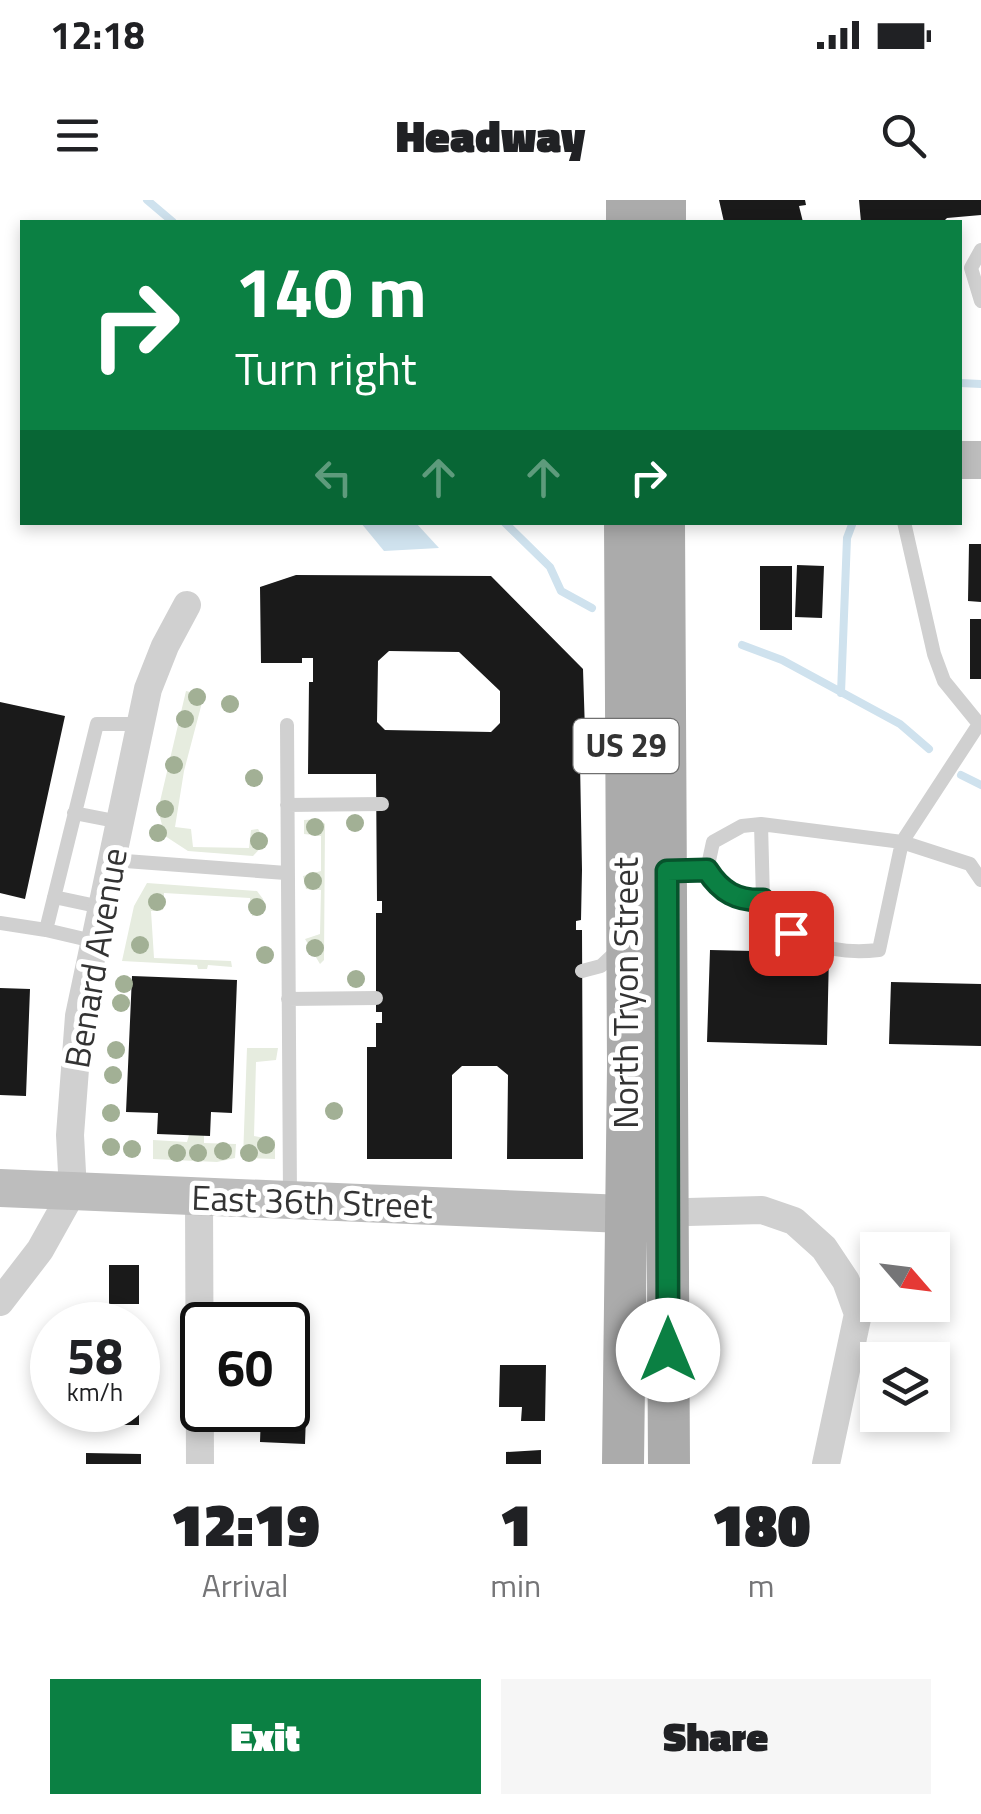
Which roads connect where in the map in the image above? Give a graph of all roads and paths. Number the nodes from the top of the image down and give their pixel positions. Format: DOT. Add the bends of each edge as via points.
graph roads {
  1 [pos="981,250"];
  2 [pos="981,301"];
  3 [pos="624,525"];
  4 [pos="664,525"];
  5 [pos="905,525"];
  6 [pos="187,604"];
  7 [pos="140,724"];
  8 [pos="980,724"];
  9 [pos="288,725"];
  10 [pos="382,804"];
  11 [pos="287,805"];
  12 [pos="74,812"];
  13 [pos="120,822"];
  14 [pos="761,824"];
  15 [pos="902,842"];
  16 [pos="112,860"];
  17 [pos="687,871"];
  18 [pos="286,874"];
  19 [pos="981,880"];
  20 [pos="54,898"];
  21 [pos="763,900"];
  22 [pos="102,907"];
  23 [pos="0,923"];
  24 [pos="46,930"];
  25 [pos="627,932"];
  26 [pos="93,941"];
  27 [pos="582,971"];
  28 [pos="376,998"];
  29 [pos="288,999"];
  30 [pos="0,1188"];
  31 [pos="72,1191"];
  32 [pos="199,1198"];
  33 [pos="290,1202"];
  34 [pos="668,1213"];
  35 [pos="624,1214"];
  36 [pos="0,1302"];
  37 [pos="200,1464"];
  38 [pos="623,1464"];
  39 [pos="669,1464"];
  40 [pos="826,1464"];
  1 -- 2 [label="lane" via="971,268"];
  3 -- 25 [label="main road, North Tryon Street / US 29"];
  4 -- 17 [label="main road, North Tryon Street / US 29"];
  5 -- 8 [label="lane" via="944,681"];
  6 -- 7 [label="street, Benard Avenue" via="164,646"];
  7 -- 12 [label="lane" via="97,724"];
  7 -- 13 [label="street, Benard Avenue"];
  8 -- 15 [label="lane"];
  9 -- 11 [label="lane"];
  10 -- 11 [label="lane"];
  11 -- 18 [label="lane"];
  12 -- 13 [label="lane"];
  12 -- 20 [label="lane"];
  13 -- 16 [label="street, Benard Avenue"];
  14 -- 15 [label="lane"];
  14 -- 17 [label="lane" via="713,842"];
  14 -- 21 [label="lane"];
  15 -- 19 [label="lane" via="970,864"];
  15 -- 21 [label="lane" via="879,950 847,953 791,933"];
  16 -- 18 [label="lane"];
  16 -- 22 [label="street, Benard Avenue"];
  17 -- 21 [label="lane" via="731,895"];
  17 -- 34 [label="main road, North Tryon Street / US 29"];
  18 -- 29 [label="lane"];
  20 -- 22 [label="lane"];
  20 -- 24 [label="lane"];
  22 -- 26 [label="street, Benard Avenue"];
  23 -- 24 [label="lane"];
  24 -- 26 [label="lane"];
  25 -- 27 [label="lane" via="602,966"];
  25 -- 35 [label="main road, North Tryon Street / US 29"];
  26 -- 31 [label="street, Benard Avenue" via="74,1062"];
  28 -- 29 [label="lane"];
  29 -- 33 [label="lane"];
  30 -- 31 [label="street, East 36th Street"];
  31 -- 32 [label="street, East 36th Street"];
  31 -- 36 [label="street" via="40,1250"];
  32 -- 33 [label="street, East 36th Street"];
  32 -- 37 [label="street"];
  33 -- 35 [label="street, East 36th Street"];
  34 -- 35 [label="street"];
  34 -- 39 [label="main road, North Tryon Street / US 29"];
  34 -- 40 [label="street" via="762,1210 794,1221 846,1281 858,1314"];
  35 -- 38 [label="main road, North Tryon Street / US 29"];
}
